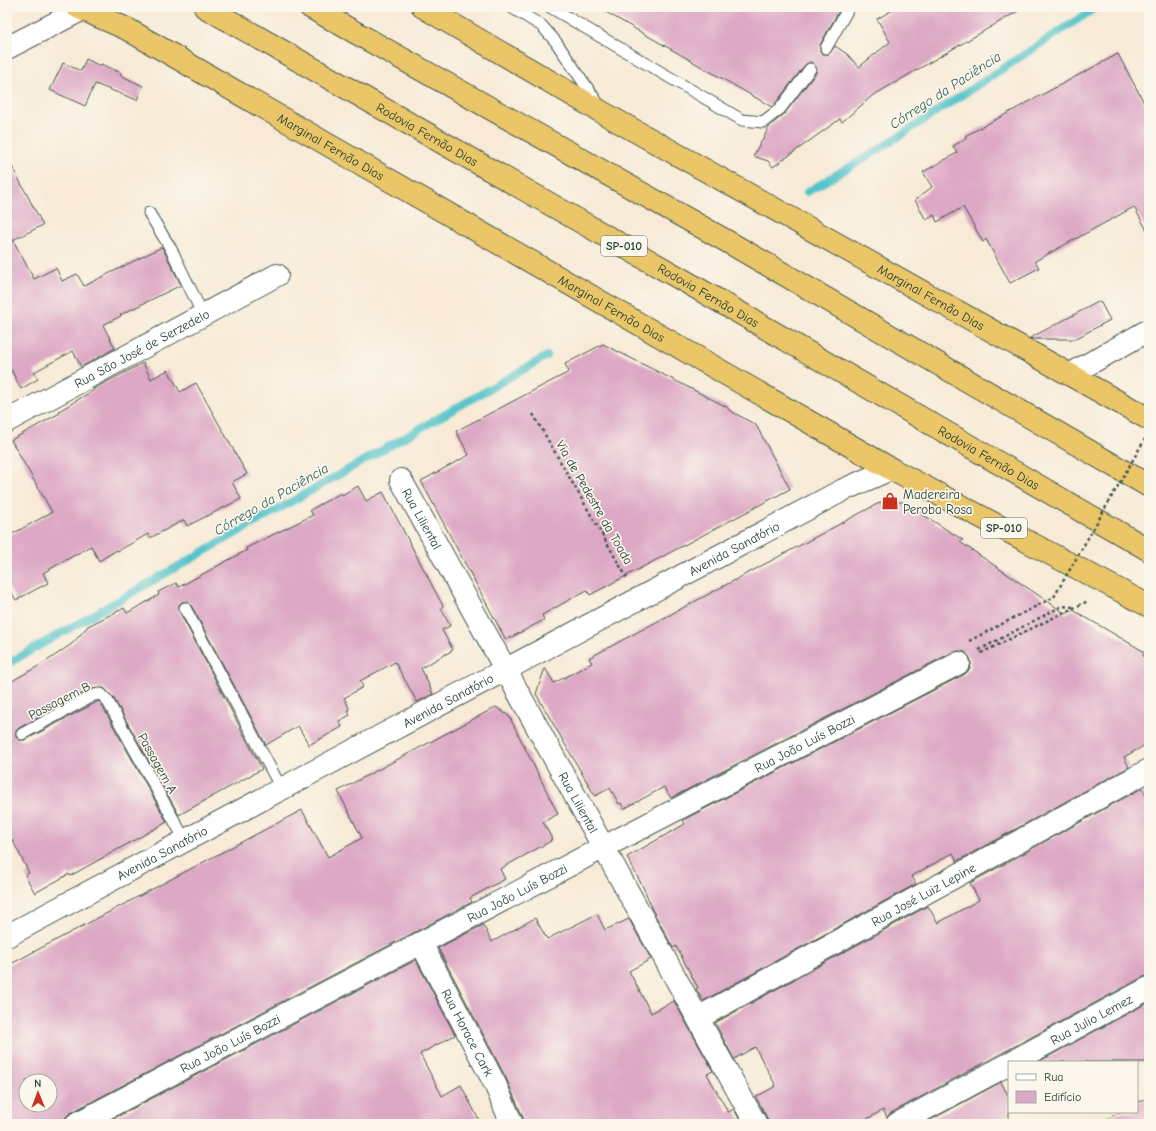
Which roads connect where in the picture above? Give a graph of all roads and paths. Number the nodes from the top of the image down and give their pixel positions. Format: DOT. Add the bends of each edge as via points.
graph roads {
  1 [pos="205,7"];
  2 [pos="310,7"];
  3 [pos="423,7"];
  4 [pos="511,7"];
  5 [pos="550,7"];
  6 [pos="849,7"];
  7 [pos="79,8"];
  8 [pos="7,48"];
  9 [pos="826,48"];
  10 [pos="810,69"];
  11 [pos="604,114"];
  12 [pos="149,214"];
  13 [pos="277,275"];
  14 [pos="203,315"];
  15 [pos="1149,330"];
  16 [pos="1071,374"];
  17 [pos="533,414"];
  18 [pos="1149,419"];
  19 [pos="7,421"];
  20 [pos="1149,432"];
  21 [pos="891,469"];
  22 [pos="401,480"];
  23 [pos="1149,486"];
  24 [pos="1149,550"];
  25 [pos="1117,588"];
  26 [pos="639,599"];
  27 [pos="1149,606"];
  28 [pos="1074,607"];
  29 [pos="185,608"];
  30 [pos="968,654"];
  31 [pos="506,670"];
  32 [pos="107,700"];
  33 [pos="22,734"];
  34 [pos="1149,770"];
  35 [pos="281,788"];
  36 [pos="185,840"];
  37 [pos="604,847"];
  38 [pos="7,936"];
  39 [pos="421,943"];
  40 [pos="1149,988"];
  41 [pos="698,1018"];
  42 [pos="1014,1061"];
  43 [pos="1008,1065"];
  44 [pos="76,1124"];
  45 [pos="512,1124"];
  46 [pos="756,1124"];
  47 [pos="897,1124"];
  1 -- 24 [label="highway, Rodovia Fernão Dias / SP-010"];
  2 -- 23 [label="highway" via="737,247"];
  3 -- 11 [label="highway, Marginal Fernão Dias"];
  4 -- 11 [label="lane" via="542,26 556,42"];
  5 -- 10 [label="lane" via="742,120 763,122 780,109"];
  6 -- 9 [label="lane"];
  7 -- 8 [label="street"];
  7 -- 21 [label="highway, Marginal Fernão Dias / SP-010" via="133,33"];
  11 -- 16 [label="highway, Marginal Fernão Dias"];
  12 -- 14 [label="lane" via="171,249"];
  13 -- 14 [label="street, Rua São José de Serzedelo"];
  14 -- 19 [label="street, Rua São José de Serzedelo"];
  15 -- 16 [label="street"];
  16 -- 18 [label="highway, Marginal Fernão Dias"];
  17 -- 26 [label="path, Via de Pedestre da Toada"];
  20 -- 30 [label="path, bridge" via="1054,597 969,641"];
  21 -- 25 [label="highway, Marginal Fernão Dias / SP-010"];
  21 -- 26 [label="street, Avenida Sanatório" via="843,490"];
  22 -- 31 [label="street, Rua Liliental"];
  25 -- 27 [label="highway, Marginal Fernão Dias / SP-010"];
  25 -- 28 [label="path"];
  26 -- 31 [label="street, Avenida Sanatório"];
  28 -- 30 [label="path"];
  28 -- 30 [label="path" via="1062,606"];
  29 -- 35 [label="lane"];
  30 -- 37 [label="street, Rua João Luís Bozzi"];
  31 -- 35 [label="street, Avenida Sanatório"];
  31 -- 37 [label="street, Rua Liliental"];
  32 -- 33 [label="lane, Passagem B" via="101,694 94,695"];
  32 -- 36 [label="lane, Passagem A"];
  34 -- 41 [label="street, Rua José Luiz Lepine"];
  35 -- 36 [label="street, Avenida Sanatório"];
  36 -- 38 [label="street, Avenida Sanatório"];
  37 -- 39 [label="street, Rua João Luís Bozzi"];
  37 -- 41 [label="street, Rua Liliental"];
  39 -- 44 [label="street, Rua João Luís Bozzi"];
  39 -- 45 [label="street, Rua Horace Cark" via="495,1084"];
  40 -- 42 [label="street, Rua Julio Lemez"];
  41 -- 46 [label="street, Rua Liliental"];
  43 -- 47 [label="street"];
}
